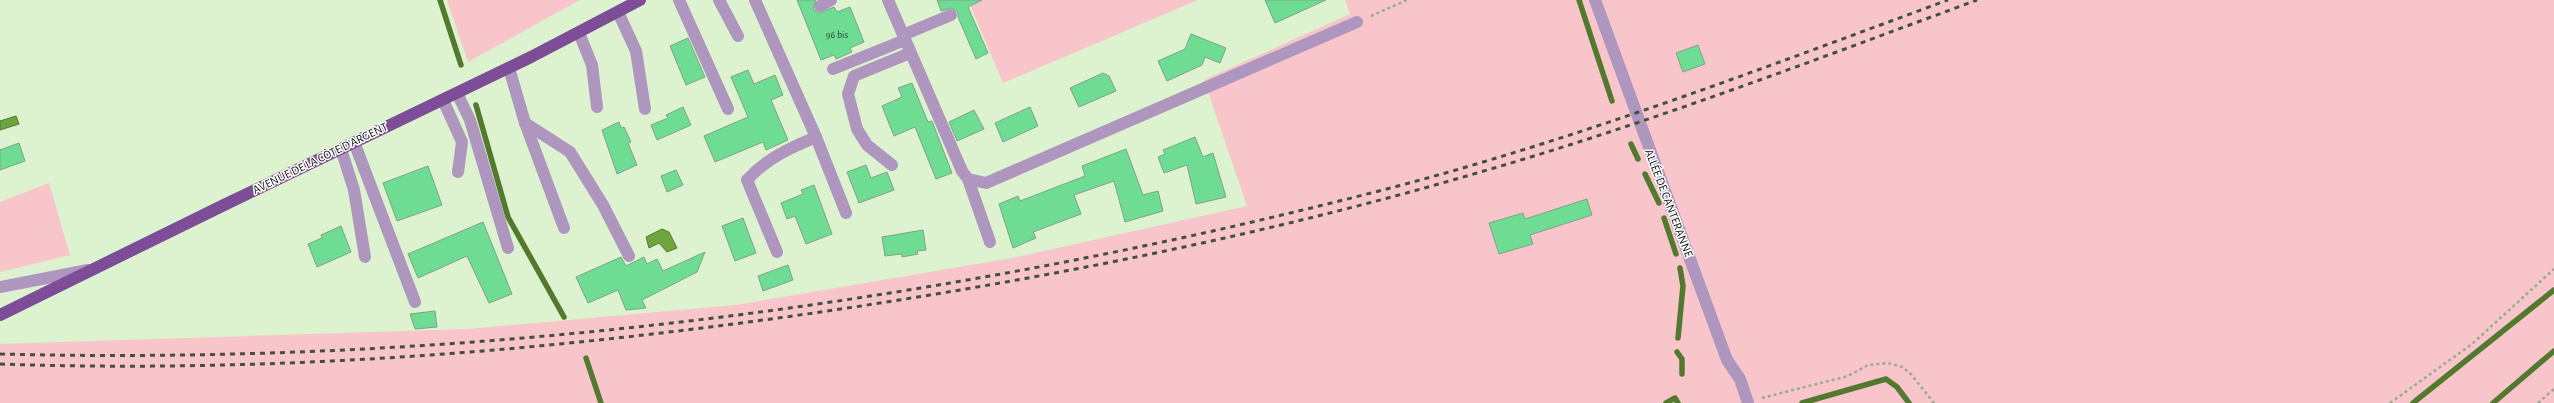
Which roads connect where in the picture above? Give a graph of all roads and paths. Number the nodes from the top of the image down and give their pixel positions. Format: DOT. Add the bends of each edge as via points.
graph roads {
  1 [pos="640,0"];
  2 [pos="680,0"];
  3 [pos="719,0"];
  4 [pos="755,0"];
  5 [pos="832,0"];
  6 [pos="888,0"];
  7 [pos="1407,0"];
  8 [pos="1595,0"];
  9 [pos="820,6"];
  10 [pos="618,12"];
  11 [pos="951,15"];
  12 [pos="1357,22"];
  13 [pos="579,33"];
  14 [pos="738,36"];
  15 [pos="904,37"];
  16 [pos="910,53"];
  17 [pos="509,68"];
  18 [pos="833,69"];
  19 [pos="457,93"];
  20 [pos="443,100"];
  21 [pos="597,107"];
  22 [pos="645,109"];
  23 [pos="728,109"];
  24 [pos="524,124"];
  25 [pos="816,137"];
  26 [pos="354,142"];
  27 [pos="341,149"];
  28 [pos="892,165"];
  29 [pos="458,172"];
  30 [pos="968,179"];
  31 [pos="846,213"];
  32 [pos="564,228"];
  33 [pos="990,242"];
  34 [pos="508,248"];
  35 [pos="777,252"];
  36 [pos="629,256"];
  37 [pos="365,257"];
  38 [pos="97,268"];
  39 [pos="2554,269"];
  40 [pos="0,287"];
  41 [pos="415,302"];
  42 [pos="0,315"];
  43 [pos="2554,388"];
  44 [pos="1748,402"];
  45 [pos="1934,403"];
  46 [pos="2390,403"];
  47 [pos="2538,403"];
  1 -- 10 [label="main road, AVENUE DE LA CÔTE D'ARGENT"];
  2 -- 23 [label="street"];
  3 -- 14 [label="street"];
  4 -- 25 [label="street"];
  5 -- 9 [label="street"];
  6 -- 15 [label="street"];
  7 -- 12 [label="path"];
  8 -- 44 [label="street, ALLÉE DE CANTERANNE" via="1727,360 1740,379"];
  10 -- 13 [label="main road, AVENUE DE LA CÔTE D'ARGENT"];
  10 -- 22 [label="street" via="636,51"];
  11 -- 15 [label="street"];
  12 -- 30 [label="street" via="1110,128 993,182 986,184"];
  13 -- 17 [label="main road, AVENUE DE LA CÔTE D'ARGENT"];
  13 -- 21 [label="street" via="592,65"];
  15 -- 16 [label="street"];
  15 -- 18 [label="street"];
  16 -- 28 [label="street" via="854,76 848,94 857,129 867,145"];
  16 -- 30 [label="street" via="962,171"];
  17 -- 19 [label="main road, AVENUE DE LA CÔTE D'ARGENT"];
  17 -- 24 [label="street"];
  19 -- 20 [label="main road, AVENUE DE LA CÔTE D'ARGENT"];
  19 -- 34 [label="street" via="470,120"];
  20 -- 26 [label="main road, AVENUE DE LA CÔTE D'ARGENT"];
  20 -- 29 [label="street" via="462,142"];
  24 -- 32 [label="street"];
  24 -- 36 [label="street" via="570,152 603,206"];
  25 -- 31 [label="street"];
  25 -- 35 [label="street" via="771,159 747,180"];
  26 -- 27 [label="main road, AVENUE DE LA CÔTE D'ARGENT"];
  26 -- 41 [label="street"];
  27 -- 37 [label="street" via="354,190"];
  27 -- 38 [label="main road, AVENUE DE LA CÔTE D'ARGENT"];
  30 -- 33 [label="street"];
  38 -- 40 [label="street"];
  38 -- 42 [label="main road, AVENUE DE LA CÔTE D'ARGENT"];
  39 -- 46 [label="path" via="2472,344"];
  43 -- 47 [label="path"];
  44 -- 45 [label="path" via="1848,376 1878,362 1902,367 1916,379"];
}
